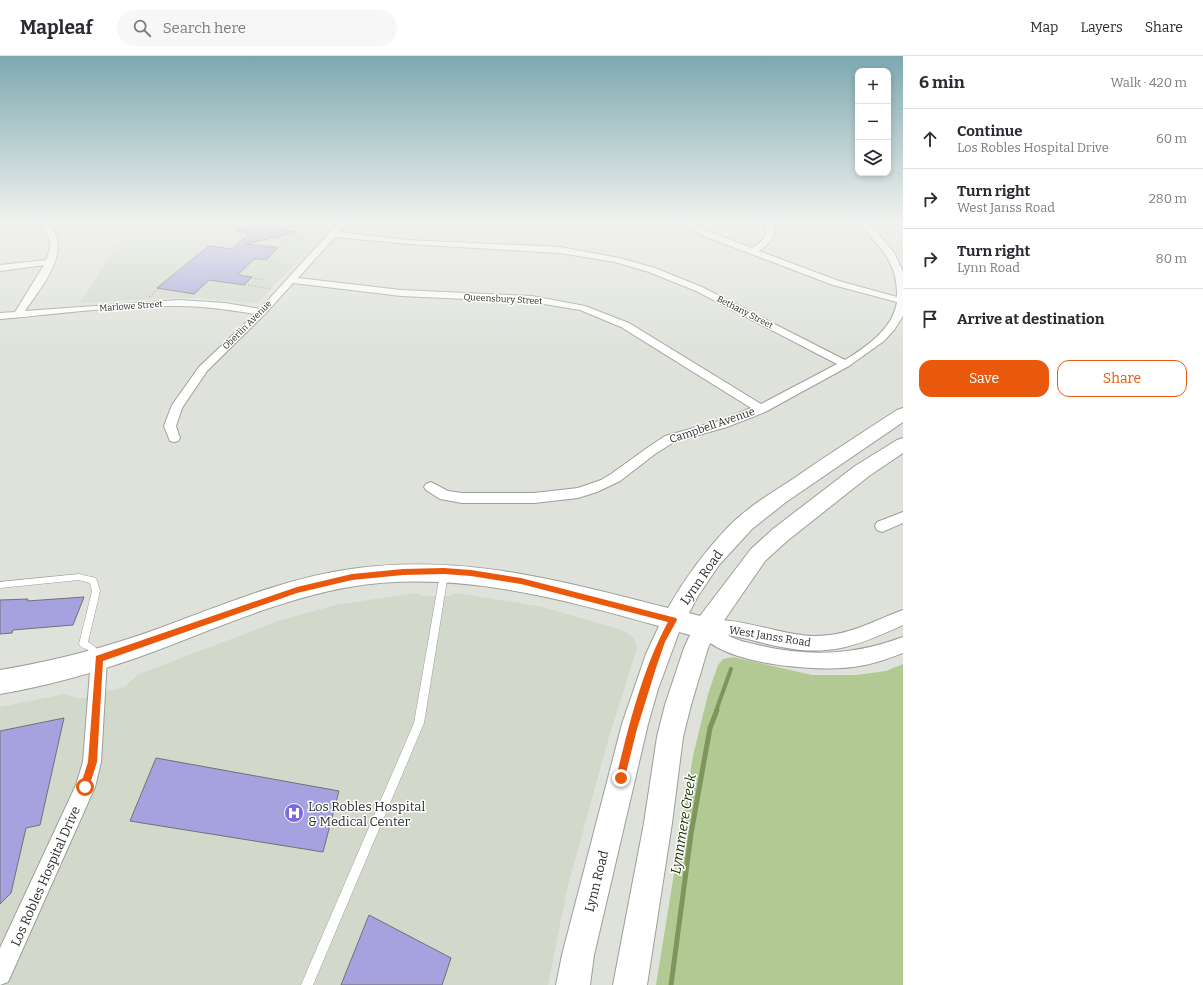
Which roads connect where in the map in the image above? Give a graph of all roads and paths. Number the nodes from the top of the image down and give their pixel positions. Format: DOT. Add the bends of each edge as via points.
graph roads {
  1 [pos="22,265"];
  2 [pos="48,265"];
  3 [pos="184,265"];
  4 [pos="226,265"];
  5 [pos="249,265"];
  6 [pos="304,265"];
  7 [pos="635,265"];
  8 [pos="790,265"];
  9 [pos="896,265"];
  10 [pos="0,268"];
  11 [pos="217,273"];
  12 [pos="238,276"];
  13 [pos="265,280"];
  14 [pos="290,280"];
  15 [pos="280,291"];
  16 [pos="149,298"];
  17 [pos="903,301"];
  18 [pos="262,312"];
  19 [pos="18,315"];
  20 [pos="0,316"];
  21 [pos="845,364"];
  22 [pos="761,409"];
  23 [pos="903,414"];
  24 [pos="174,438"];
  25 [pos="903,444"];
  26 [pos="430,487"];
  27 [pos="903,517"];
  28 [pos="882,526"];
  29 [pos="444,571"];
  30 [pos="0,585"];
  31 [pos="903,617"];
  32 [pos="673,620"];
  33 [pos="705,628"];
  34 [pos="903,645"];
  35 [pos="99,659"];
  36 [pos="0,682"];
  37 [pos="2,967"];
  38 [pos="307,985"];
  39 [pos="573,985"];
  40 [pos="630,985"];
  1 -- 10 [label="street"];
  2 -- 19 [label="street"];
  3 -- 16 [label="path"];
  4 -- 11 [label="path"];
  5 -- 12 [label="path"];
  6 -- 14 [label="street, Oberlin Avenue"];
  7 -- 21 [label="street, Bethany Street" via="700,289"];
  8 -- 17 [label="street" via="836,283"];
  9 -- 17 [label="street, Campbell Avenue" via="901,277"];
  11 -- 12 [label="path"];
  11 -- 15 [label="path" via="210,279"];
  12 -- 13 [label="path"];
  14 -- 15 [label="street, Oberlin Avenue"];
  14 -- 22 [label="street, Queensbury Street" via="401,293 532,299 582,308 625,325"];
  15 -- 18 [label="street, Oberlin Avenue"];
  17 -- 21 [label="street, Campbell Avenue" via="899,315 884,334"];
  18 -- 19 [label="street, Marlowe Street" via="179,303"];
  18 -- 24 [label="street, Oberlin Avenue" via="203,369 183,396 170,426"];
  19 -- 20 [label="street, Marlowe Street"];
  21 -- 22 [label="street, Campbell Avenue"];
  22 -- 26 [label="street, Campbell Avenue" via="730,422 663,442 607,483 586,491 547,498 473,498 447,496"];
  23 -- 32 [label="main road, Lynn Road" via="764,508 738,530 709,563 685,597"];
  25 -- 33 [label="main road" via="862,471 758,555"];
  27 -- 28 [label="street"];
  29 -- 32 [label="main road, West Janss Road" via="521,581"];
  29 -- 35 [label="main road, West Janss Road" via="392,572 322,584 266,600"];
  29 -- 38 [label="lane" via="419,723"];
  30 -- 35 [label="lane" via="79,577 93,580 96,591 83,644 91,648"];
  31 -- 33 [label="street, West Janss Road" via="858,636 823,644 797,643 736,629"];
  32 -- 33 [label="main road, West Janss Road"];
  32 -- 39 [label="main road, Lynn Road" via="652,668 633,729"];
  33 -- 34 [label="street, West Janss Road" via="726,644 758,653 800,660 838,662 889,651"];
  33 -- 40 [label="main road" via="696,648 670,737"];
  35 -- 36 [label="main road, West Janss Road"];
  35 -- 37 [label="street, Los Robles Hospital Drive" via="92,762 85,787"];
}
